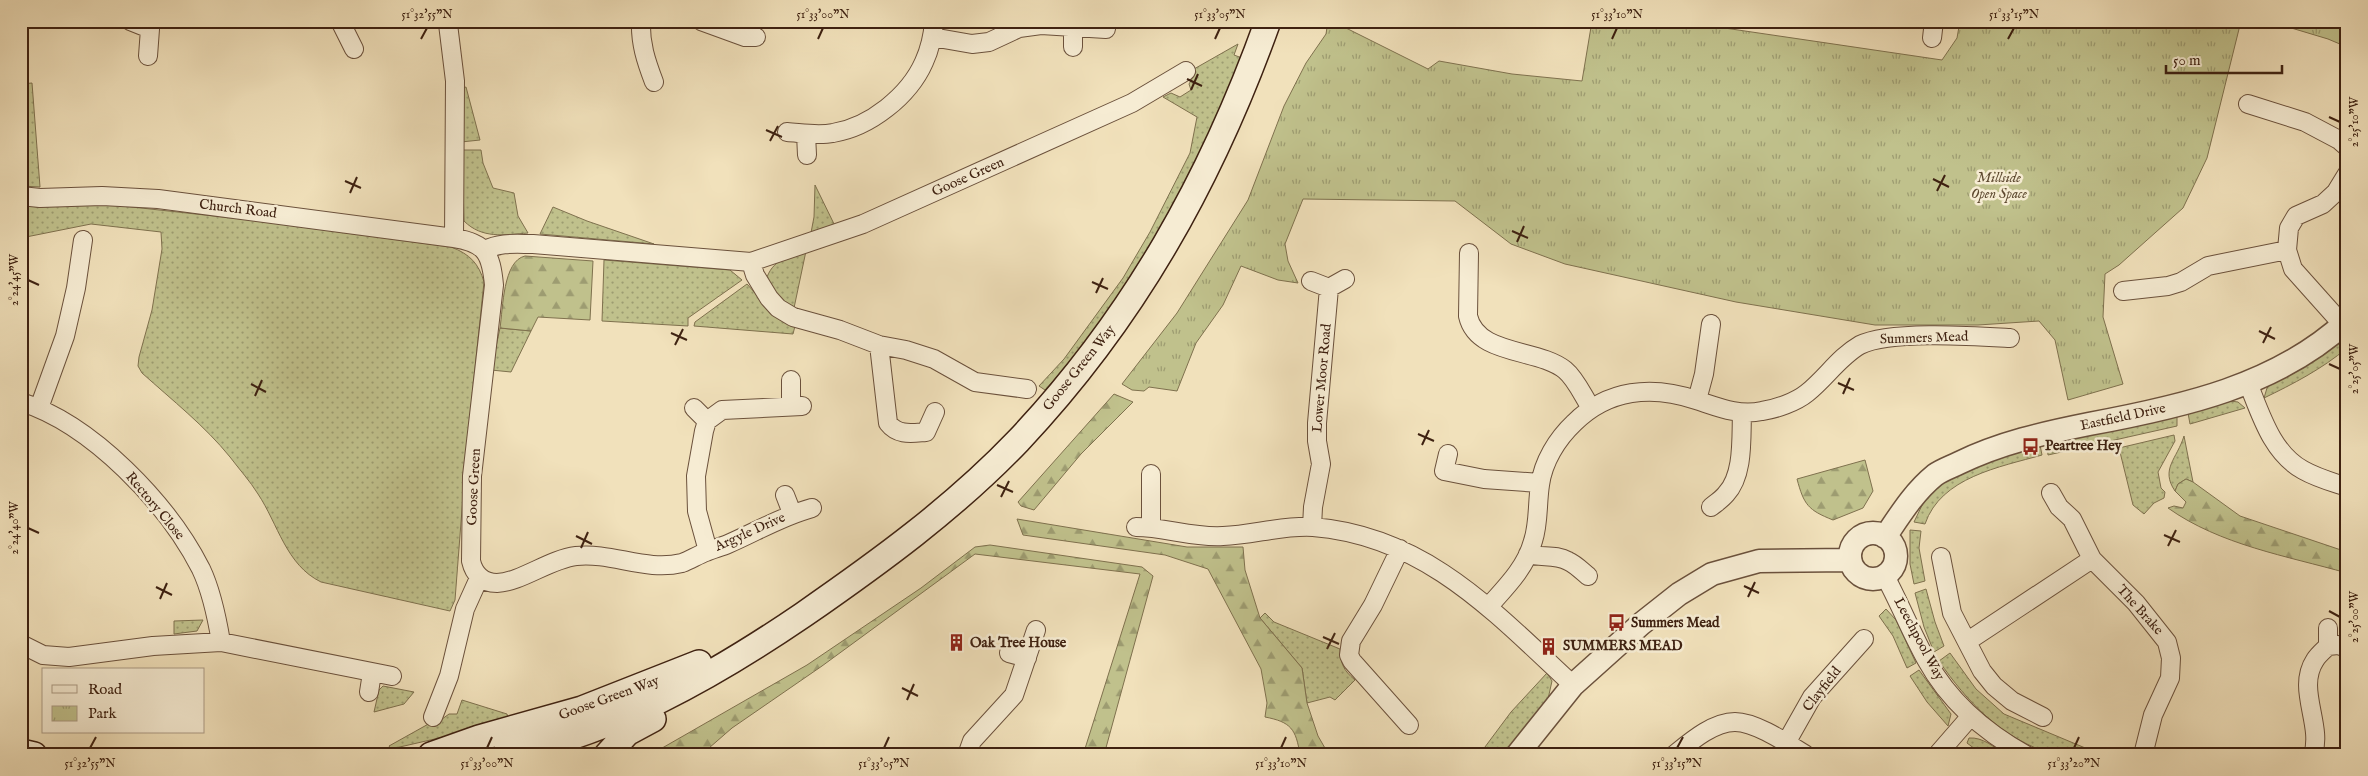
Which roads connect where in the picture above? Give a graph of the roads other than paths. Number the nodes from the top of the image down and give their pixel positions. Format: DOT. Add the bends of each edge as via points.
graph roads {
  1 [pos="130,21"];
  2 [pos="340,21"];
  3 [pos="641,21"];
  4 [pos="701,21"];
  5 [pos="1268,21"];
  6 [pos="448,24"];
  7 [pos="1073,27"];
  8 [pos="933,29"];
  9 [pos="1106,29"];
  10 [pos="756,37"];
  11 [pos="355,40"];
  12 [pos="1073,47"];
  13 [pos="148,56"];
  14 [pos="1182,77"];
  15 [pos="654,82"];
  16 [pos="2248,104"];
  17 [pos="787,132"];
  18 [pos="806,134"];
  19 [pos="2347,147"];
  20 [pos="807,155"];
  21 [pos="2347,174"];
  22 [pos="21,196"];
  23 [pos="454,238"];
  24 [pos="83,240"];
  25 [pos="485,250"];
  26 [pos="2286,250"];
  27 [pos="1469,253"];
  28 [pos="751,262"];
  29 [pos="1345,279"];
  30 [pos="1311,281"];
  31 [pos="1329,288"];
  32 [pos="2123,291"];
  33 [pos="2345,323"];
  34 [pos="1711,324"];
  35 [pos="2010,338"];
  36 [pos="879,345"];
  37 [pos="791,380"];
  38 [pos="2248,384"];
  39 [pos="1027,389"];
  40 [pos="1697,400"];
  41 [pos="21,402"];
  42 [pos="39,408"];
  43 [pos="694,408"];
  44 [pos="1591,408"];
  45 [pos="935,412"];
  46 [pos="1742,413"];
  47 [pos="707,421"];
  48 [pos="1448,454"];
  49 [pos="1150,474"];
  50 [pos="1540,483"];
  51 [pos="2347,487"];
  52 [pos="2051,493"];
  53 [pos="786,494"];
  54 [pos="1711,507"];
  55 [pos="812,508"];
  56 [pos="792,513"];
  57 [pos="1312,527"];
  58 [pos="1885,536"];
  59 [pos="1400,549"];
  60 [pos="708,551"];
  61 [pos="1528,554"];
  62 [pos="1941,557"];
  63 [pos="2092,559"];
  64 [pos="1850,560"];
  65 [pos="1588,576"];
  66 [pos="1885,576"];
  67 [pos="478,578"];
  68 [pos="1489,606"];
  69 [pos="2328,628"];
  70 [pos="782,629"];
  71 [pos="1036,630"];
  72 [pos="1864,639"];
  73 [pos="1968,641"];
  74 [pos="221,642"];
  75 [pos="21,644"];
  76 [pos="2328,646"];
  77 [pos="2347,648"];
  78 [pos="1009,653"];
  79 [pos="1027,658"];
  80 [pos="729,664"];
  81 [pos="372,673"];
  82 [pos="392,676"];
  83 [pos="1573,684"];
  84 [pos="369,692"];
  85 [pos="2043,716"];
  86 [pos="433,717"];
  87 [pos="1970,717"];
  88 [pos="585,720"];
  89 [pos="1409,725"];
  90 [pos="1786,743"];
  91 [pos="21,752"];
  92 [pos="1944,752"];
  93 [pos="34,755"];
  94 [pos="431,755"];
  95 [pos="450,755"];
  96 [pos="504,755"];
  97 [pos="596,755"];
  98 [pos="607,755"];
  99 [pos="967,755"];
  100 [pos="1517,755"];
  101 [pos="1674,755"];
  102 [pos="1806,755"];
  103 [pos="2026,755"];
  104 [pos="2143,755"];
  105 [pos="2313,755"];
  1 -- 13 [label="street" via="150,29"];
  2 -- 11 [label="street"];
  3 -- 15 [label="street" via="640,39"];
  4 -- 10 [label="street" via="746,37"];
  5 -- 70 [label="main road, Goose Green Way" via="1230,121 1195,193 1150,271 1102,342 1022,436 969,488 878,562"];
  6 -- 23 [label="street" via="455,81"];
  7 -- 8 [label="street" via="1041,25 1019,28 988,42 972,44"];
  7 -- 9 [label="street"];
  7 -- 12 [label="street"];
  8 -- 18 [label="street" via="924,63 890,106 861,125 833,134"];
  14 -- 28 [label="street, Goose Green" via="1132,103 863,224"];
  16 -- 19 [label="street" via="2305,122"];
  17 -- 18 [label="street"];
  18 -- 20 [label="street"];
  21 -- 26 [label="street" via="2336,192 2322,204 2296,216 2289,228"];
  22 -- 23 [label="street, Church Road" via="158,199"];
  23 -- 25 [label="street" via="470,240"];
  24 -- 42 [label="street" via="65,336"];
  25 -- 28 [label="street, Goose Green" via="507,244 533,244"];
  25 -- 67 [label="street, Goose Green" via="492,264 494,285 472,476 471,561"];
  26 -- 32 [label="street" via="2208,266 2168,286"];
  26 -- 33 [label="street" via="2294,269"];
  27 -- 44 [label="street" via="1470,326 1475,332 1510,350 1558,365 1571,376"];
  28 -- 36 [label="street" via="768,298 778,308 804,321"];
  29 -- 31 [label="street"];
  30 -- 31 [label="street"];
  31 -- 57 [label="street, Lower Moor Road" via="1317,423 1321,464"];
  33 -- 38 [label="street, Eastfield Drive" via="2309,352"];
  34 -- 40 [label="street"];
  35 -- 46 [label="street, Summers Mead" via="1883,337 1846,354 1807,393 1763,411"];
  36 -- 39 [label="street" via="934,360 975,382"];
  36 -- 45 [label="street" via="888,423 903,433 926,432"];
  37 -- 47 [label="street" via="797,406 722,410"];
  38 -- 51 [label="street" via="2272,440 2284,455 2302,469"];
  38 -- 58 [label="street, Eastfield Drive" via="2180,404 2043,433 1986,450 1936,474 1911,498"];
  40 -- 44 [label="street, Summers Mead" via="1656,390 1638,391 1609,398"];
  40 -- 46 [label="street, Summers Mead"];
  41 -- 42 [label="street, Rectory Close"];
  42 -- 74 [label="street, Rectory Close" via="110,454 164,512 201,570 215,608"];
  43 -- 47 [label="street"];
  44 -- 50 [label="street, Summers Mead" via="1560,438 1546,462"];
  46 -- 54 [label="street" via="1735,478 1727,494"];
  47 -- 60 [label="street, Argyle Drive" via="696,476 698,511"];
  48 -- 50 [label="street" via="1444,471 1484,479"];
  49 -- 57 [label="street" via="1144,527 1223,536"];
  50 -- 61 [label="street, Summers Mead" via="1537,526"];
  52 -- 63 [label="street, The Brake" via="2059,507 2072,519"];
  53 -- 56 [label="street, Argyle Drive"];
  55 -- 56 [label="street, Argyle Drive"];
  56 -- 60 [label="street, Argyle Drive"];
  57 -- 59 [label="street" via="1373,539"];
  58 -- 64 [label="street" via="1876,534 1860,538 1851,551"];
  58 -- 66 [label="street" via="1896,556"];
  59 -- 68 [label="street" via="1447,575"];
  59 -- 89 [label="street" via="1351,641 1348,654"];
  60 -- 67 [label="street, Argyle Drive" via="685,562 666,566 576,556 557,560 508,581 497,583"];
  61 -- 65 [label="street" via="1568,561"];
  61 -- 68 [label="street, Summers Mead" via="1512,580"];
  62 -- 73 [label="street" via="1952,613"];
  63 -- 73 [label="street"];
  63 -- 104 [label="street, The Brake" via="2131,597 2167,642 2171,658 2170,678 2153,715"];
  64 -- 66 [label="street" via="1863,577 1878,579"];
  64 -- 83 [label="street" via="1759,560 1712,574 1641,624"];
  66 -- 87 [label="street, Leechpool Way" via="1928,662"];
  67 -- 86 [label="street" via="465,609 449,676"];
  68 -- 83 [label="street"];
  69 -- 76 [label="street"];
  70 -- 80 [label="main road, Goose Green Way"];
  70 -- 88 [label="main road, Goose Green Way"];
  71 -- 79 [label="street"];
  72 -- 90 [label="street, Clayfield" via="1812,697"];
  73 -- 85 [label="street" via="1982,671 1994,686 2012,701"];
  74 -- 75 [label="street" via="153,646 69,657 43,654"];
  74 -- 81 [label="street"];
  76 -- 77 [label="street"];
  76 -- 105 [label="street" via="2314,660 2308,676 2316,728"];
  78 -- 79 [label="street"];
  79 -- 99 [label="street" via="1014,695 972,741"];
  80 -- 88 [label="main road, Goose Green Way" via="630,714"];
  80 -- 98 [label="main road" via="701,692 627,733"];
  81 -- 82 [label="street"];
  81 -- 84 [label="street"];
  83 -- 100 [label="street"];
  87 -- 92 [label="street"];
  87 -- 103 [label="street, Leechpool Way"];
  88 -- 94 [label="main road, Goose Green Way" via="479,738"];
  88 -- 95 [label="main road" via="529,739"];
  88 -- 96 [label="main road, Goose Green Way" via="533,749"];
  88 -- 97 [label="main road"];
  90 -- 101 [label="street" via="1751,725 1735,722 1717,726"];
  90 -- 102 [label="street"];
  91 -- 93 [label="main road"];
}
